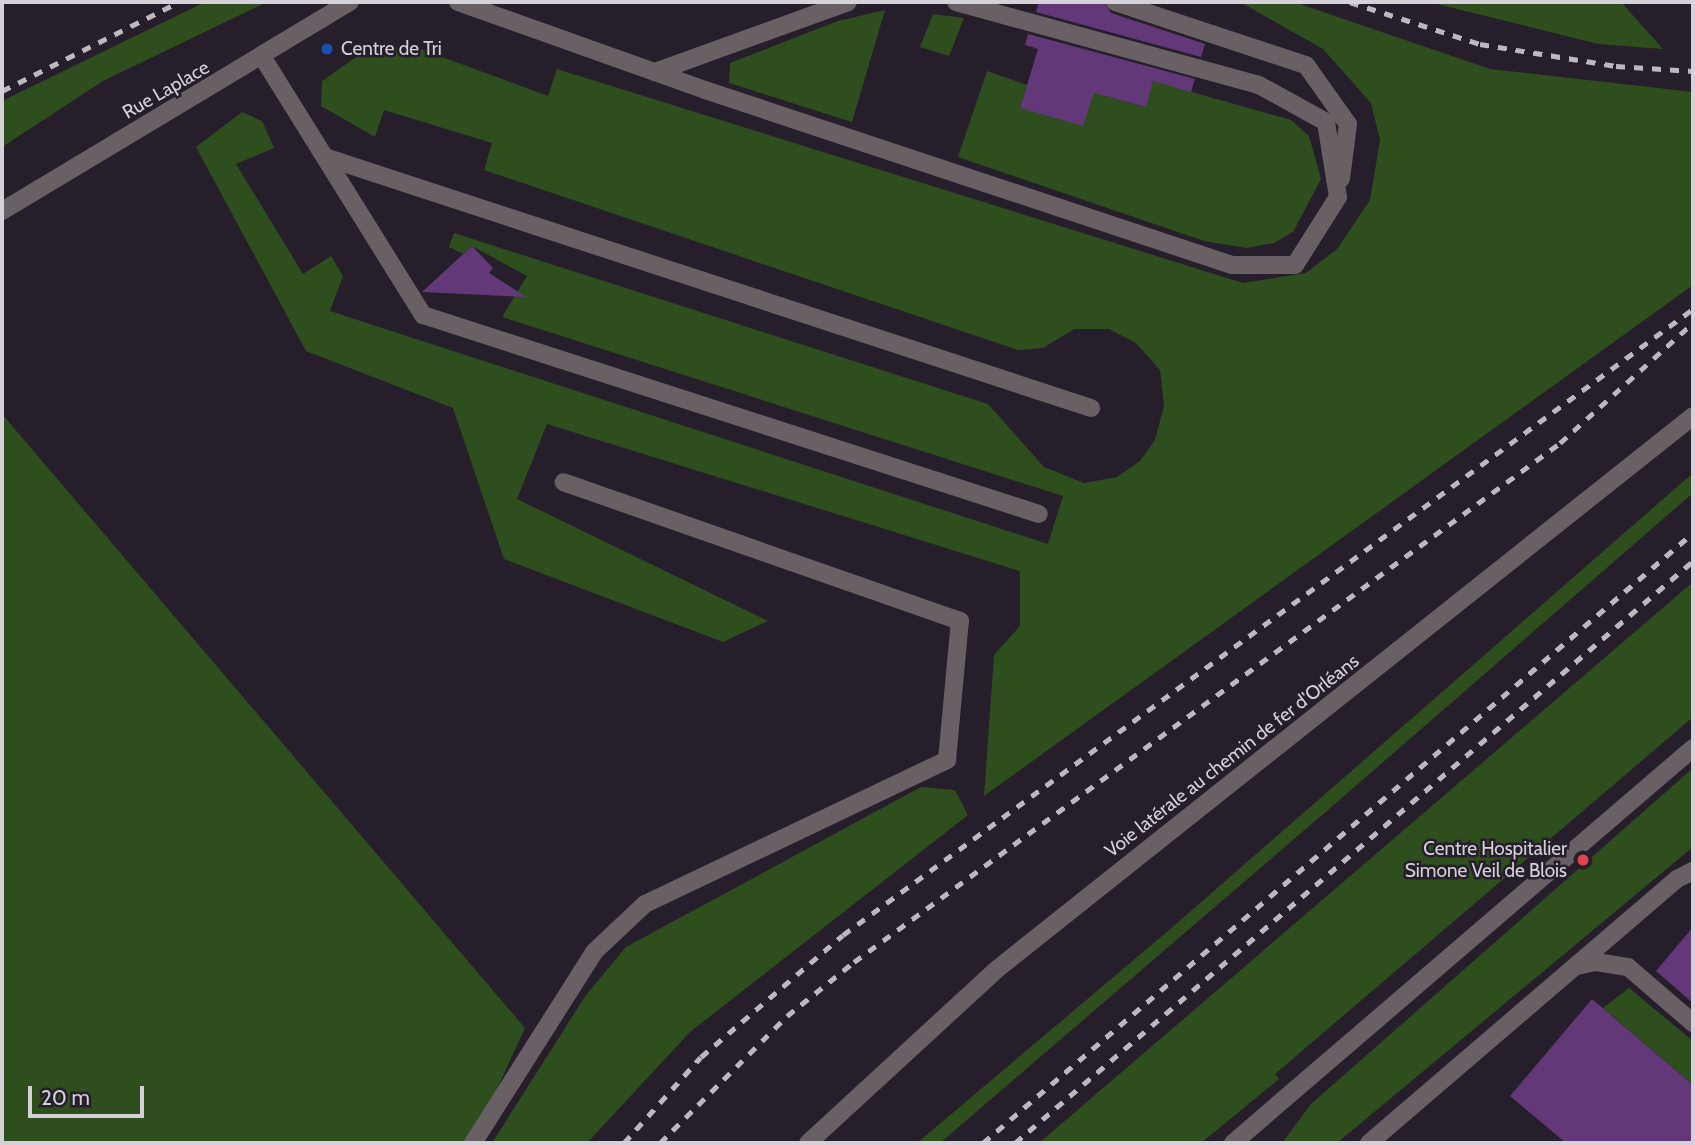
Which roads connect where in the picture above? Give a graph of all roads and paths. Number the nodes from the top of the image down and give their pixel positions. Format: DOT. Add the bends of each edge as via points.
graph roads {
  1 [pos="350,2"];
  2 [pos="458,2"];
  3 [pos="848,2"];
  4 [pos="956,2"];
  5 [pos="1115,2"];
  6 [pos="262,58"];
  7 [pos="655,72"];
  8 [pos="328,158"];
  9 [pos="1338,197"];
  10 [pos="2,211"];
  11 [pos="1091,408"];
  12 [pos="1693,416"];
  13 [pos="564,482"];
  14 [pos="1039,514"];
  15 [pos="1693,748"];
  16 [pos="1693,871"];
  17 [pos="1574,967"];
  18 [pos="1693,1023"];
  19 [pos="473,1143"];
  20 [pos="808,1143"];
  21 [pos="1233,1143"];
  22 [pos="1369,1143"];
  1 -- 6 [label="street, Rue Laplace"];
  2 -- 7 [label="street"];
  3 -- 7 [label="street"];
  4 -- 9 [label="street" via="1259,85 1326,122"];
  5 -- 9 [label="street" via="1306,65 1348,124"];
  6 -- 8 [label="street"];
  6 -- 10 [label="street, Rue Laplace"];
  7 -- 9 [label="street" via="1232,265 1295,265"];
  8 -- 11 [label="street"];
  8 -- 14 [label="street" via="423,314"];
  12 -- 20 [label="street, Voie latérale au chemin de fer d'Orléans" via="996,970"];
  13 -- 19 [label="street" via="960,621 947,760 645,904 594,952"];
  15 -- 21 [label="street"];
  16 -- 17 [label="street"];
  17 -- 18 [label="street" via="1596,962 1628,967"];
  17 -- 22 [label="street"];
}
